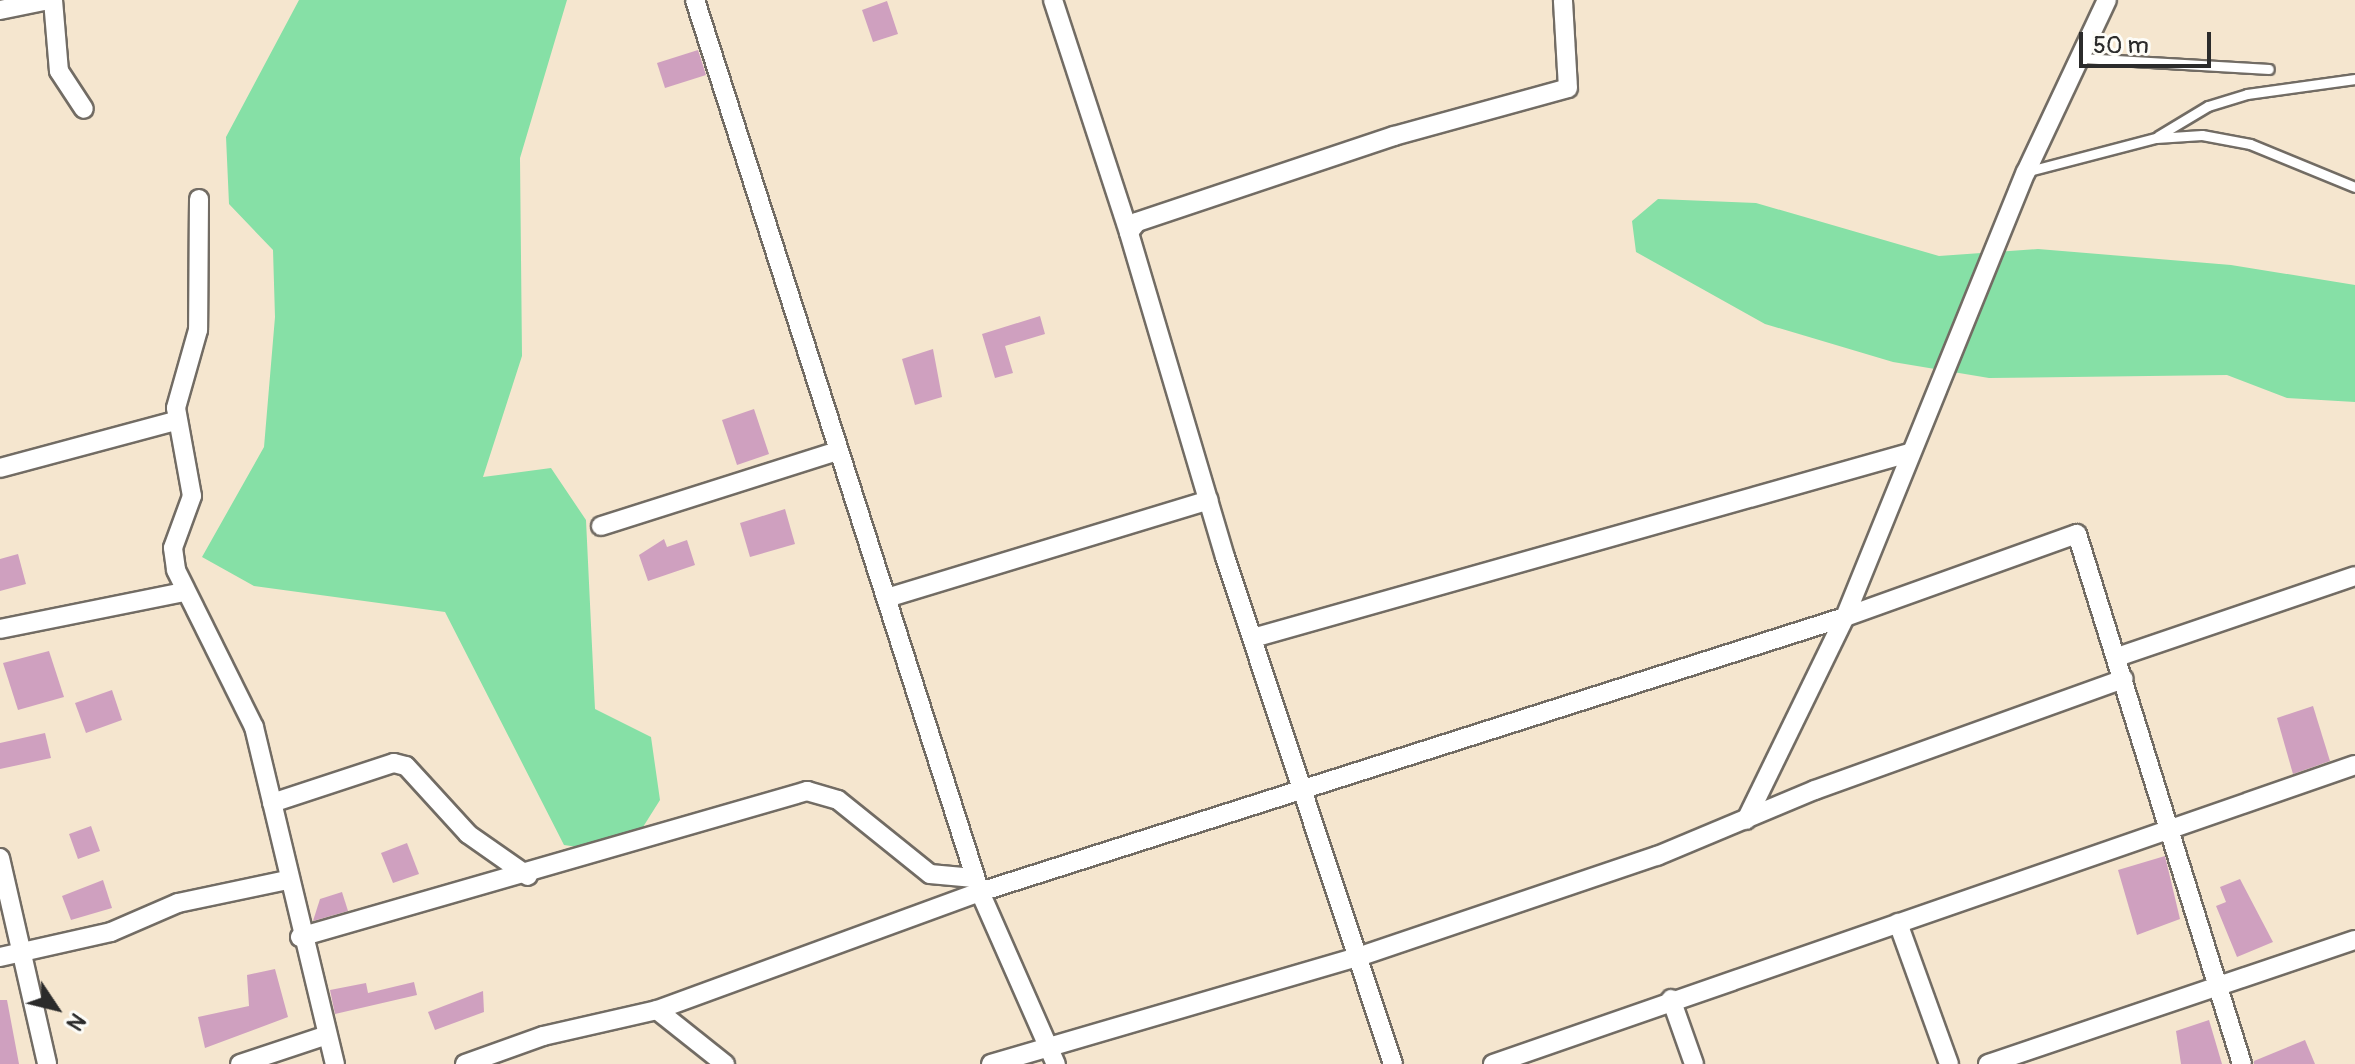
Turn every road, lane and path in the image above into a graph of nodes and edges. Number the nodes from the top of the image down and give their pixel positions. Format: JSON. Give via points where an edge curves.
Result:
{"nodes":[{"id":1,"x":51,"y":0,"type":"edge"},
{"id":2,"x":695,"y":0,"type":"edge"},
{"id":3,"x":1053,"y":0,"type":"edge"},
{"id":4,"x":1563,"y":0,"type":"edge"},
{"id":5,"x":2107,"y":0,"type":"edge"},
{"id":6,"x":0,"y":10,"type":"edge"},
{"id":7,"x":2082,"y":58,"type":"junction"},
{"id":8,"x":2269,"y":69,"type":"dead end"},
{"id":9,"x":2355,"y":79,"type":"edge"},
{"id":10,"x":84,"y":109,"type":"dead end"},
{"id":11,"x":2156,"y":138,"type":"junction"},
{"id":12,"x":2026,"y":172,"type":"junction"},
{"id":13,"x":2355,"y":187,"type":"edge"},
{"id":14,"x":199,"y":199,"type":"dead end"},
{"id":15,"x":1129,"y":232,"type":"junction"},
{"id":16,"x":176,"y":421,"type":"junction"},
{"id":17,"x":838,"y":451,"type":"junction"},
{"id":18,"x":1909,"y":453,"type":"junction"},
{"id":19,"x":0,"y":468,"type":"edge"},
{"id":20,"x":1209,"y":500,"type":"junction"},
{"id":21,"x":601,"y":526,"type":"dead end"},
{"id":22,"x":2355,"y":576,"type":"edge"},
{"id":23,"x":184,"y":592,"type":"junction"},
{"id":24,"x":890,"y":597,"type":"junction"},
{"id":25,"x":1845,"y":617,"type":"junction"},
{"id":26,"x":0,"y":629,"type":"edge"},
{"id":27,"x":1253,"y":638,"type":"junction"},
{"id":28,"x":2117,"y":657,"type":"junction"},
{"id":29,"x":2124,"y":679,"type":"junction"},
{"id":30,"x":2355,"y":765,"type":"edge"},
{"id":31,"x":1304,"y":789,"type":"junction"},
{"id":32,"x":272,"y":803,"type":"junction"},
{"id":33,"x":1746,"y":820,"type":"junction"},
{"id":34,"x":2171,"y":829,"type":"junction"},
{"id":35,"x":0,"y":858,"type":"edge"},
{"id":36,"x":528,"y":876,"type":"junction"},
{"id":37,"x":287,"y":880,"type":"junction"},
{"id":38,"x":977,"y":885,"type":"junction"},
{"id":39,"x":1898,"y":923,"type":"junction"},
{"id":40,"x":300,"y":937,"type":"junction"},
{"id":41,"x":2355,"y":940,"type":"edge"},
{"id":42,"x":9,"y":954,"type":"edge"},
{"id":43,"x":1358,"y":957,"type":"junction"},
{"id":44,"x":2220,"y":985,"type":"junction"},
{"id":45,"x":1671,"y":999,"type":"junction"},
{"id":46,"x":657,"y":1010,"type":"junction"},
{"id":47,"x":327,"y":1035,"type":"junction"},
{"id":48,"x":1048,"y":1042,"type":"junction"},
{"id":49,"x":47,"y":1064,"type":"edge"},
{"id":50,"x":240,"y":1064,"type":"edge"},
{"id":51,"x":335,"y":1064,"type":"edge"},
{"id":52,"x":465,"y":1064,"type":"edge"},
{"id":53,"x":725,"y":1064,"type":"edge"},
{"id":54,"x":991,"y":1064,"type":"edge"},
{"id":55,"x":1056,"y":1064,"type":"edge"},
{"id":56,"x":1393,"y":1064,"type":"edge"},
{"id":57,"x":1493,"y":1064,"type":"edge"},
{"id":58,"x":1694,"y":1064,"type":"edge"},
{"id":59,"x":1949,"y":1064,"type":"edge"},
{"id":60,"x":1988,"y":1064,"type":"edge"},
{"id":61,"x":2242,"y":1064,"type":"edge"}],
"edges":[{"from":1,"to":6,"type":"street"},
{"from":1,"to":10,"type":"street","via":[[59,71]]},
{"from":2,"to":17,"type":"street"},
{"from":3,"to":15,"type":"street"},
{"from":4,"to":15,"type":"street","via":[[1568,88],[1394,136],[1137,222]]},
{"from":5,"to":7,"type":"street"},
{"from":7,"to":8,"type":"lane"},
{"from":7,"to":12,"type":"street"},
{"from":9,"to":11,"type":"lane","via":[[2247,94],[2208,106]]},
{"from":11,"to":12,"type":"lane"},
{"from":11,"to":13,"type":"lane","via":[[2250,144]]},
{"from":12,"to":18,"type":"street"},
{"from":14,"to":16,"type":"street","via":[[198,330]]},
{"from":15,"to":20,"type":"street"},
{"from":16,"to":19,"type":"street"},
{"from":16,"to":23,"type":"street","via":[[192,496],[173,548]]},
{"from":17,"to":21,"type":"street"},
{"from":17,"to":24,"type":"street"},
{"from":18,"to":25,"type":"street"},
{"from":18,"to":27,"type":"street"},
{"from":20,"to":24,"type":"street"},
{"from":20,"to":27,"type":"street"},
{"from":22,"to":28,"type":"street"},
{"from":23,"to":26,"type":"street"},
{"from":23,"to":32,"type":"street","via":[[246,706]]},
{"from":24,"to":38,"type":"street"},
{"from":25,"to":28,"type":"street","via":[[2077,534]]},
{"from":25,"to":31,"type":"street"},
{"from":25,"to":33,"type":"street"},
{"from":27,"to":31,"type":"street"},
{"from":28,"to":29,"type":"street"},
{"from":29,"to":33,"type":"street"},
{"from":29,"to":34,"type":"street"},
{"from":30,"to":34,"type":"street"},
{"from":31,"to":38,"type":"street"},
{"from":31,"to":43,"type":"street"},
{"from":32,"to":36,"type":"street","via":[[394,763],[406,766],[468,834]]},
{"from":32,"to":37,"type":"street"},
{"from":33,"to":43,"type":"street"},
{"from":34,"to":39,"type":"street"},
{"from":34,"to":44,"type":"street"},
{"from":35,"to":42,"type":"street"},
{"from":36,"to":38,"type":"street","via":[[807,791],[838,800],[930,874]]},
{"from":36,"to":40,"type":"street"},
{"from":37,"to":40,"type":"street"},
{"from":37,"to":42,"type":"street"},
{"from":38,"to":46,"type":"street"},
{"from":38,"to":48,"type":"street"},
{"from":39,"to":45,"type":"street"},
{"from":39,"to":59,"type":"street"},
{"from":40,"to":47,"type":"street"},
{"from":41,"to":44,"type":"street"},
{"from":42,"to":49,"type":"street"},
{"from":43,"to":48,"type":"street"},
{"from":43,"to":56,"type":"street"},
{"from":44,"to":60,"type":"street"},
{"from":44,"to":61,"type":"street"},
{"from":45,"to":57,"type":"street"},
{"from":45,"to":58,"type":"street"},
{"from":46,"to":52,"type":"street","via":[[543,1036]]},
{"from":46,"to":53,"type":"street"},
{"from":47,"to":50,"type":"street"},
{"from":47,"to":51,"type":"street"},
{"from":48,"to":54,"type":"street"},
{"from":48,"to":55,"type":"street"}]}
